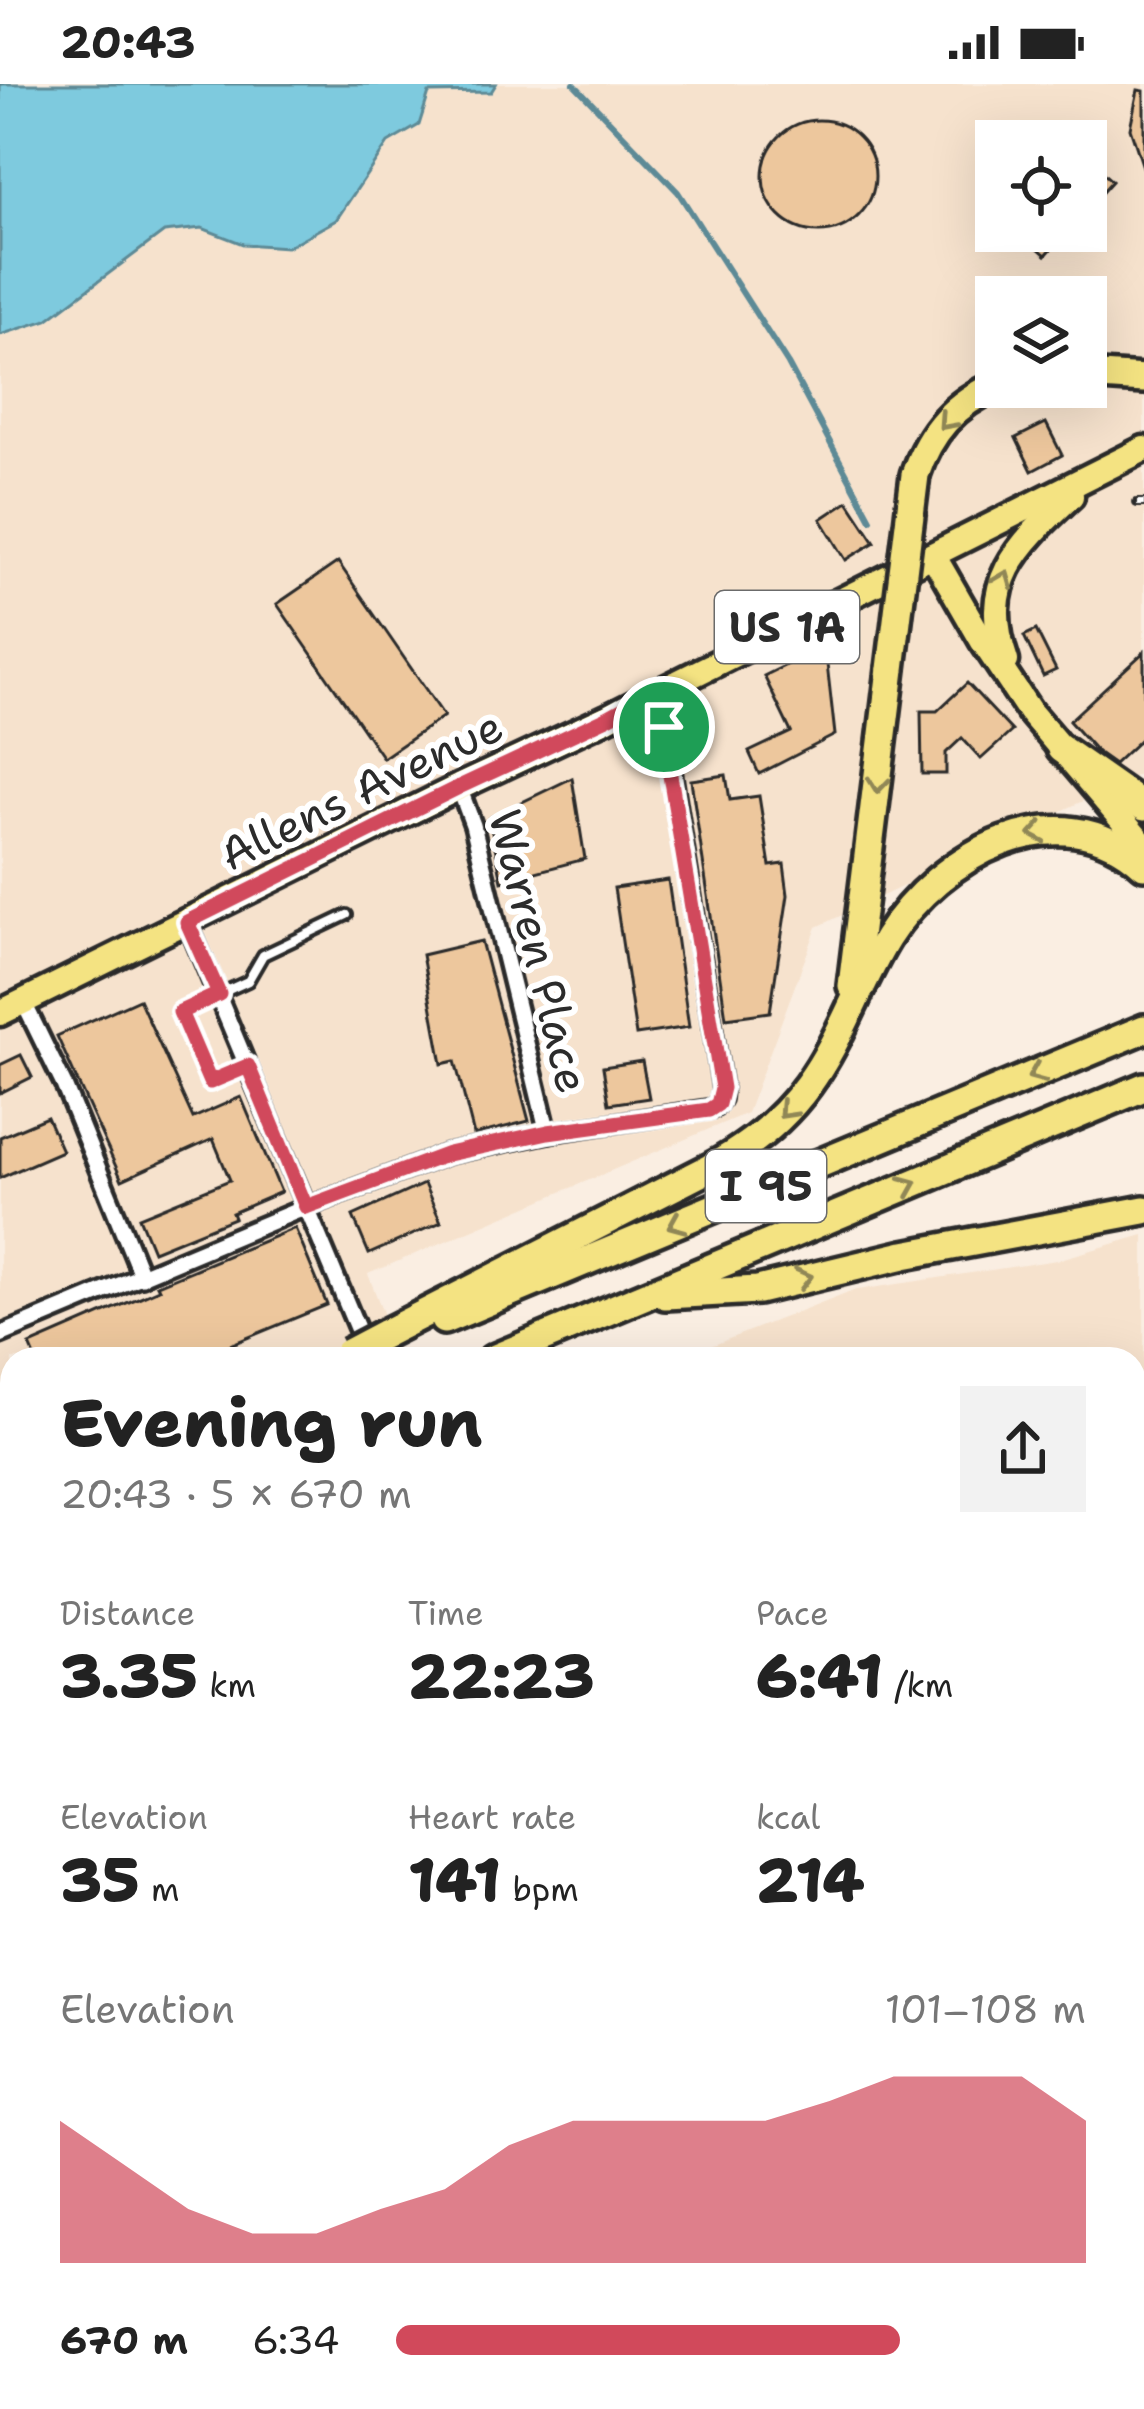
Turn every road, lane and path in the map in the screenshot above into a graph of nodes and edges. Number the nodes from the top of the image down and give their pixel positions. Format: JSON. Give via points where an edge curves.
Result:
{"nodes":[{"id":1,"x":1107,"y":376,"type":"edge"},
{"id":2,"x":1144,"y":379,"type":"edge"},
{"id":3,"x":975,"y":396,"type":"edge"},
{"id":4,"x":1144,"y":449,"type":"edge"},
{"id":5,"x":1095,"y":473,"type":"junction"},
{"id":6,"x":934,"y":555,"type":"junction"},
{"id":7,"x":656,"y":691,"type":"junction"},
{"id":8,"x":1016,"y":692,"type":"junction"},
{"id":9,"x":1061,"y":749,"type":"junction"},
{"id":10,"x":459,"y":787,"type":"junction"},
{"id":11,"x":1144,"y":807,"type":"edge"},
{"id":12,"x":1144,"y":846,"type":"edge"},
{"id":13,"x":1144,"y":866,"type":"edge"},
{"id":14,"x":347,"y":915,"type":"dead end"},
{"id":15,"x":187,"y":922,"type":"junction"},
{"id":16,"x":219,"y":994,"type":"junction"},
{"id":17,"x":23,"y":1001,"type":"junction"},
{"id":18,"x":0,"y":1013,"type":"edge"},
{"id":19,"x":1144,"y":1029,"type":"edge"},
{"id":20,"x":832,"y":1048,"type":"junction"},
{"id":21,"x":248,"y":1066,"type":"junction"},
{"id":22,"x":1144,"y":1087,"type":"edge"},
{"id":23,"x":548,"y":1132,"type":"junction"},
{"id":24,"x":306,"y":1207,"type":"junction"},
{"id":25,"x":1136,"y":1212,"type":"edge"},
{"id":26,"x":142,"y":1277,"type":"junction"},
{"id":27,"x":647,"y":1296,"type":"junction"},
{"id":28,"x":2,"y":1328,"type":"edge"},
{"id":29,"x":361,"y":1347,"type":"edge"},
{"id":30,"x":371,"y":1347,"type":"edge"},
{"id":31,"x":373,"y":1347,"type":"edge"},
{"id":32,"x":522,"y":1347,"type":"edge"}],
"edges":[{"from":1,"to":2,"type":"highway"},
{"from":3,"to":20,"type":"highway","one_way":true,"bridge":true,"via":[[945,419],[916,476],[858,952]]},
{"from":4,"to":5,"type":"main road","name":"Allens Avenue","number":"US 1A"},
{"from":5,"to":6,"type":"main road","name":"Allens Avenue","number":"US 1A"},
{"from":8,"to":5,"type":"main road","one_way":true,"via":[[997,632],[999,585],[1023,544]]},
{"from":6,"to":7,"type":"main road","name":"Allens Avenue","number":"US 1A"},
{"from":6,"to":8,"type":"main road"},
{"from":7,"to":10,"type":"main road","name":"Allens Avenue","number":"US 1A"},
{"from":7,"to":23,"type":"street","via":[[722,1088],[709,1110]]},
{"from":8,"to":9,"type":"main road"},
{"from":9,"to":11,"type":"highway"},
{"from":9,"to":12,"type":"main road"},
{"from":10,"to":15,"type":"main road","name":"Allens Avenue","number":"US 1A"},
{"from":10,"to":23,"type":"street","name":"Warren Place"},
{"from":13,"to":20,"type":"highway","one_way":true,"via":[[1112,842],[1066,830],[1025,834],[975,854],[897,924]]},
{"from":14,"to":16,"type":"lane","via":[[263,955],[248,981]]},
{"from":15,"to":16,"type":"street"},
{"from":15,"to":17,"type":"main road","name":"Allens Avenue","number":"US 1A"},
{"from":16,"to":21,"type":"street"},
{"from":16,"to":21,"type":"lane","via":[[180,1012],[210,1082]]},
{"from":17,"to":18,"type":"main road","name":"Allens Avenue","number":"US 1A"},
{"from":17,"to":26,"type":"street"},
{"from":19,"to":31,"type":"highway","number":"I 95","one_way":true},
{"from":20,"to":30,"type":"highway","one_way":true,"via":[[784,1115],[740,1151]]},
{"from":21,"to":24,"type":"street"},
{"from":27,"to":22,"type":"highway","number":"I 95","one_way":true},
{"from":23,"to":24,"type":"street","via":[[448,1154]]},
{"from":24,"to":26,"type":"street"},
{"from":24,"to":29,"type":"street"},
{"from":27,"to":25,"type":"highway","one_way":true,"via":[[758,1290]]},
{"from":26,"to":28,"type":"street"},
{"from":27,"to":32,"type":"highway","number":"I 95"}]}
